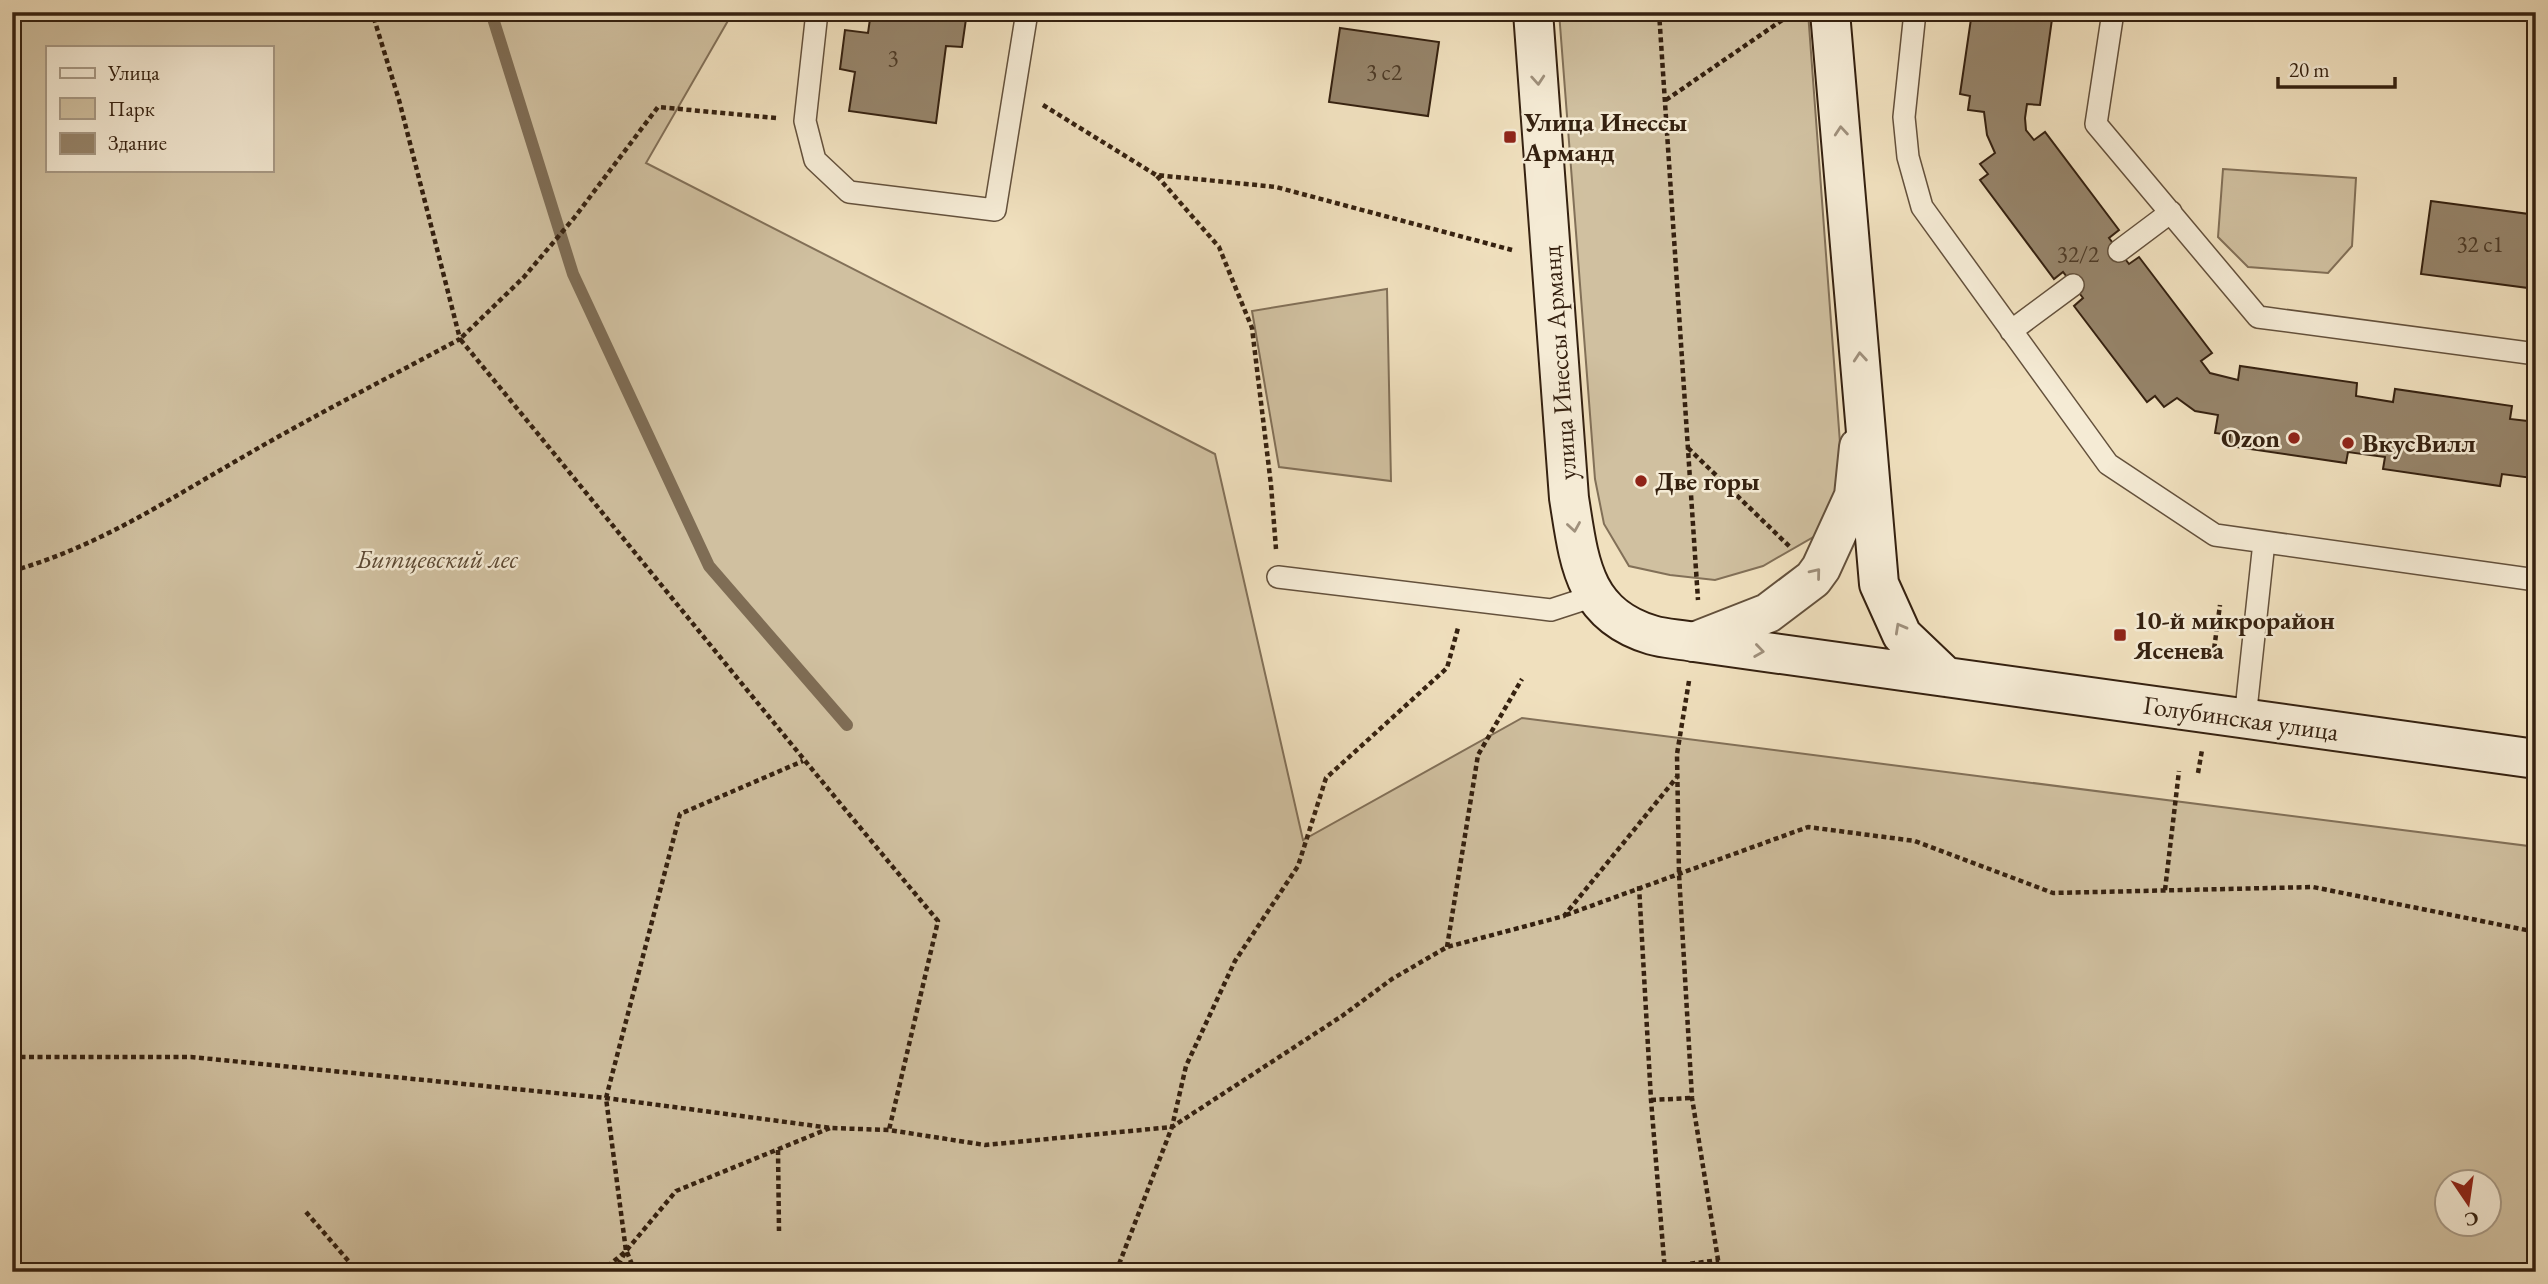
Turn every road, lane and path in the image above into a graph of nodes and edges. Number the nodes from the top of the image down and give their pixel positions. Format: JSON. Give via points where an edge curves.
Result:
{"nodes":[{"id":1,"x":372,"y":12,"type":"edge"},
{"id":2,"x":817,"y":12,"type":"edge"},
{"id":3,"x":1027,"y":12,"type":"edge"},
{"id":4,"x":1533,"y":12,"type":"edge"},
{"id":5,"x":1659,"y":12,"type":"edge"},
{"id":6,"x":1793,"y":12,"type":"edge"},
{"id":7,"x":1830,"y":12,"type":"edge"},
{"id":8,"x":1915,"y":12,"type":"edge"},
{"id":9,"x":2113,"y":12,"type":"edge"},
{"id":10,"x":1015,"y":88,"type":"junction"},
{"id":11,"x":1665,"y":101,"type":"junction"},
{"id":12,"x":805,"y":121,"type":"junction"},
{"id":13,"x":1156,"y":175,"type":"junction"},
{"id":14,"x":2171,"y":212,"type":"junction"},
{"id":15,"x":1514,"y":251,"type":"dead end"},
{"id":16,"x":2119,"y":251,"type":"dead end"},
{"id":17,"x":2073,"y":285,"type":"dead end"},
{"id":18,"x":2011,"y":331,"type":"junction"},
{"id":19,"x":460,"y":339,"type":"junction"},
{"id":20,"x":2536,"y":354,"type":"edge"},
{"id":21,"x":1864,"y":400,"type":"junction"},
{"id":22,"x":1688,"y":448,"type":"junction"},
{"id":23,"x":2264,"y":542,"type":"junction"},
{"id":24,"x":1798,"y":555,"type":"dead end"},
{"id":25,"x":12,"y":570,"type":"edge"},
{"id":26,"x":1278,"y":577,"type":"joint"},
{"id":27,"x":2536,"y":580,"type":"edge"},
{"id":28,"x":1594,"y":596,"type":"junction"},
{"id":29,"x":1465,"y":600,"type":"junction"},
{"id":30,"x":2220,"y":606,"type":"dead end"},
{"id":31,"x":1694,"y":642,"type":"junction"},
{"id":32,"x":2213,"y":657,"type":"dead end"},
{"id":33,"x":1946,"y":677,"type":"junction"},
{"id":34,"x":1522,"y":679,"type":"dead end"},
{"id":35,"x":2245,"y":719,"type":"junction"},
{"id":36,"x":2203,"y":746,"type":"dead end"},
{"id":37,"x":2536,"y":759,"type":"edge"},
{"id":38,"x":803,"y":761,"type":"junction"},
{"id":39,"x":2179,"y":771,"type":"dead end"},
{"id":40,"x":2198,"y":773,"type":"dead end"},
{"id":41,"x":1677,"y":776,"type":"junction"},
{"id":42,"x":1679,"y":874,"type":"junction"},
{"id":43,"x":1639,"y":886,"type":"junction"},
{"id":44,"x":2165,"y":890,"type":"junction"},
{"id":45,"x":1564,"y":916,"type":"junction"},
{"id":46,"x":2536,"y":932,"type":"edge"},
{"id":47,"x":1447,"y":947,"type":"junction"},
{"id":48,"x":12,"y":1057,"type":"edge"},
{"id":49,"x":607,"y":1098,"type":"junction"},
{"id":50,"x":1692,"y":1098,"type":"junction"},
{"id":51,"x":1651,"y":1100,"type":"junction"},
{"id":52,"x":1172,"y":1127,"type":"junction"},
{"id":53,"x":831,"y":1128,"type":"junction"},
{"id":54,"x":889,"y":1130,"type":"junction"},
{"id":55,"x":778,"y":1150,"type":"junction"},
{"id":56,"x":306,"y":1212,"type":"dead end"},
{"id":57,"x":779,"y":1231,"type":"dead end"},
{"id":58,"x":626,"y":1251,"type":"junction"},
{"id":59,"x":1719,"y":1260,"type":"junction"},
{"id":60,"x":1665,"y":1269,"type":"edge"},
{"id":61,"x":358,"y":1272,"type":"edge"},
{"id":62,"x":601,"y":1272,"type":"edge"},
{"id":63,"x":614,"y":1272,"type":"edge"},
{"id":64,"x":635,"y":1272,"type":"edge"},
{"id":65,"x":1116,"y":1272,"type":"edge"},
{"id":66,"x":1720,"y":1272,"type":"edge"}],
"edges":[{"from":1,"to":19,"type":"path"},
{"from":2,"to":12,"type":"lane"},
{"from":3,"to":10,"type":"lane"},
{"from":4,"to":28,"type":"street","name":"улица Инессы Арманд","one_way":true,"via":[[1569,498],[1580,565]]},
{"from":5,"to":11,"type":"path"},
{"from":6,"to":11,"type":"path"},
{"from":21,"to":7,"type":"street","one_way":true},
{"from":8,"to":18,"type":"lane","via":[[1904,117],[1908,157],[1922,207]]},
{"from":9,"to":14,"type":"lane","via":[[2096,124]]},
{"from":10,"to":12,"type":"lane","via":[[995,209],[849,192],[816,160]]},
{"from":10,"to":13,"type":"path"},
{"from":11,"to":22,"type":"path"},
{"from":12,"to":19,"type":"path","via":[[659,107],[524,277]]},
{"from":13,"to":15,"type":"path","via":[[1276,187]]},
{"from":13,"to":26,"type":"path","via":[[1219,247],[1252,328]]},
{"from":14,"to":16,"type":"lane"},
{"from":14,"to":20,"type":"lane","via":[[2258,317]]},
{"from":17,"to":18,"type":"lane"},
{"from":18,"to":23,"type":"lane","via":[[2108,464],[2215,535]]},
{"from":19,"to":25,"type":"path","via":[[152,512],[104,536]]},
{"from":19,"to":38,"type":"path"},
{"from":31,"to":21,"type":"street","one_way":true,"via":[[1768,613],[1821,568],[1854,496]]},
{"from":33,"to":21,"type":"street","one_way":true,"via":[[1902,635],[1879,584]]},
{"from":22,"to":24,"type":"path"},
{"from":22,"to":31,"type":"path","via":[[1699,591]]},
{"from":23,"to":27,"type":"lane"},
{"from":23,"to":35,"type":"lane"},
{"from":26,"to":29,"type":"lane"},
{"from":28,"to":29,"type":"lane","via":[[1551,610]]},
{"from":28,"to":31,"type":"street","name":"улица Инессы Арманд","via":[[1623,624]]},
{"from":29,"to":52,"type":"path","via":[[1447,668],[1326,778],[1298,866],[1235,961],[1186,1066]]},
{"from":30,"to":32,"type":"path"},
{"from":31,"to":33,"type":"street","name":"улица Инессы Арманд","one_way":true},
{"from":31,"to":41,"type":"path"},
{"from":33,"to":35,"type":"street","name":"Голубинская улица"},
{"from":34,"to":47,"type":"path","via":[[1478,755]]},
{"from":35,"to":37,"type":"street","name":"Голубинская улица"},
{"from":36,"to":40,"type":"path"},
{"from":38,"to":49,"type":"path","via":[[680,814]]},
{"from":38,"to":54,"type":"path","via":[[938,921]]},
{"from":39,"to":44,"type":"path"},
{"from":41,"to":42,"type":"path"},
{"from":41,"to":45,"type":"path"},
{"from":42,"to":43,"type":"path"},
{"from":42,"to":44,"type":"path","via":[[1808,827],[1915,841],[2053,893]]},
{"from":42,"to":50,"type":"path"},
{"from":43,"to":45,"type":"path"},
{"from":43,"to":51,"type":"path"},
{"from":44,"to":46,"type":"path","via":[[2313,887]]},
{"from":45,"to":47,"type":"path"},
{"from":47,"to":52,"type":"path"},
{"from":48,"to":49,"type":"path","via":[[191,1057]]},
{"from":49,"to":53,"type":"path"},
{"from":49,"to":58,"type":"path"},
{"from":50,"to":51,"type":"path"},
{"from":50,"to":59,"type":"path"},
{"from":51,"to":60,"type":"path"},
{"from":52,"to":54,"type":"path","via":[[985,1145]]},
{"from":52,"to":65,"type":"path"},
{"from":53,"to":54,"type":"path"},
{"from":53,"to":55,"type":"path"},
{"from":55,"to":57,"type":"path"},
{"from":55,"to":58,"type":"path","via":[[676,1191]]},
{"from":56,"to":61,"type":"path"},
{"from":58,"to":62,"type":"path"},
{"from":58,"to":63,"type":"path"},
{"from":58,"to":64,"type":"path"},
{"from":59,"to":60,"type":"path"},
{"from":59,"to":66,"type":"path"}]}
